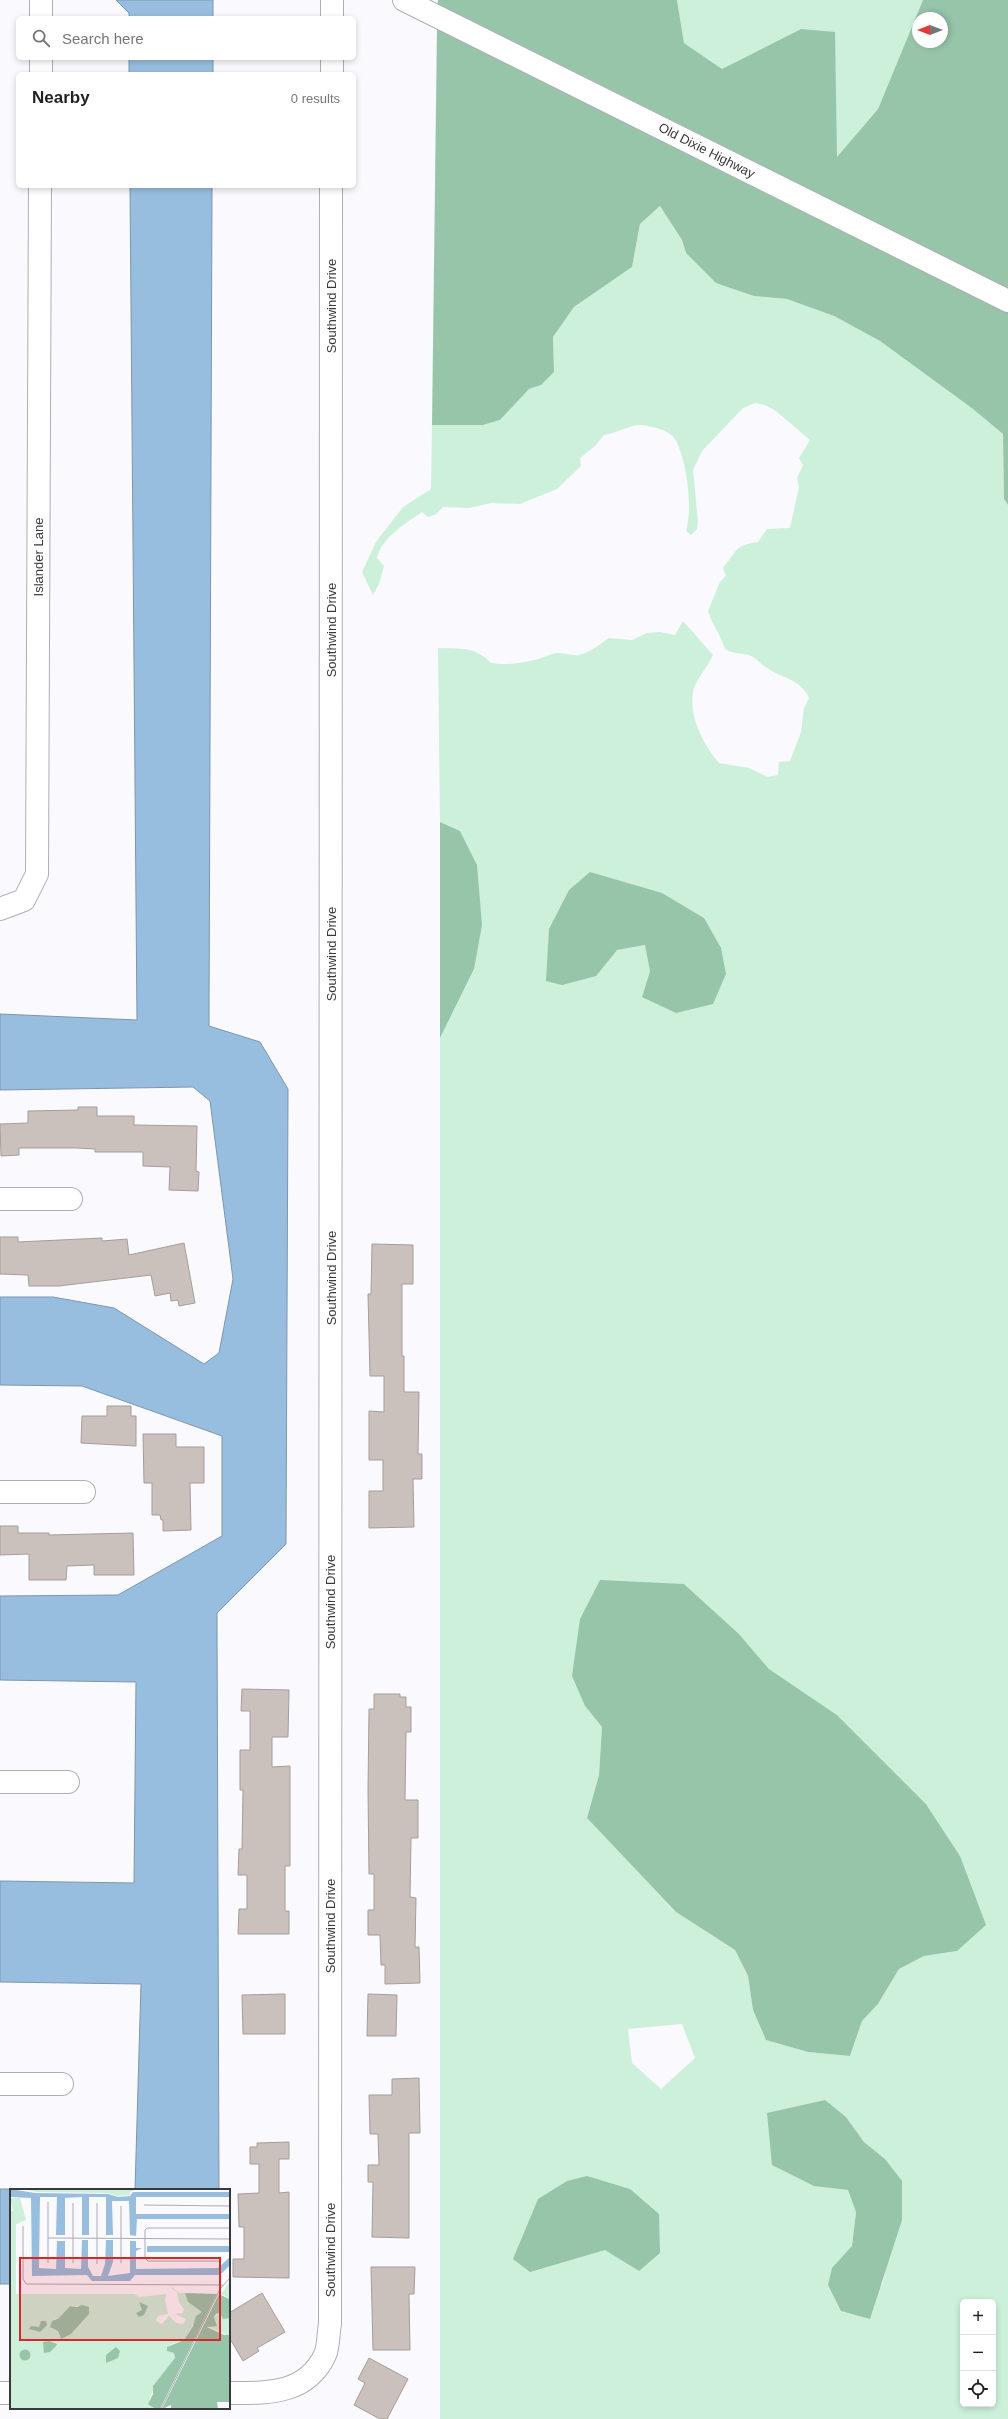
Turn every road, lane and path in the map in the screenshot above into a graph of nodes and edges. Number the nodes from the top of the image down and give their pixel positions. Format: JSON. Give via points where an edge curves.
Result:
{"nodes":[{"id":1,"x":41,"y":0,"type":"edge"},
{"id":2,"x":332,"y":0,"type":"edge"},
{"id":3,"x":404,"y":0,"type":"edge"},
{"id":4,"x":41,"y":16,"type":"edge"},
{"id":5,"x":332,"y":16,"type":"edge"},
{"id":6,"x":41,"y":60,"type":"edge"},
{"id":7,"x":332,"y":60,"type":"edge"},
{"id":8,"x":41,"y":72,"type":"edge"},
{"id":9,"x":332,"y":72,"type":"edge"},
{"id":10,"x":40,"y":188,"type":"edge"},
{"id":11,"x":332,"y":188,"type":"edge"},
{"id":12,"x":1008,"y":301,"type":"edge"},
{"id":13,"x":0,"y":908,"type":"edge"},
{"id":14,"x":0,"y":1198,"type":"edge"},
{"id":15,"x":71,"y":1199,"type":"dead end"},
{"id":16,"x":0,"y":1492,"type":"edge"},
{"id":17,"x":84,"y":1492,"type":"dead end"},
{"id":18,"x":0,"y":1782,"type":"edge"},
{"id":19,"x":68,"y":1782,"type":"dead end"},
{"id":20,"x":0,"y":2084,"type":"edge"},
{"id":21,"x":62,"y":2084,"type":"dead end"},
{"id":22,"x":230,"y":2393,"type":"edge"}],
"edges":[{"from":1,"to":4,"type":"street"},
{"from":2,"to":5,"type":"street"},
{"from":3,"to":12,"type":"street","name":"Old Dixie Highway"},
{"from":6,"to":8,"type":"street"},
{"from":7,"to":9,"type":"street"},
{"from":10,"to":13,"type":"street","name":"Islander Lane","via":[[37,874],[24,900]]},
{"from":11,"to":22,"type":"street","name":"Southwind Drive","via":[[330,2324],[326,2353],[303,2381],[290,2389]]},
{"from":14,"to":15,"type":"street"},
{"from":16,"to":17,"type":"street"},
{"from":18,"to":19,"type":"street"},
{"from":20,"to":21,"type":"street"}]}
